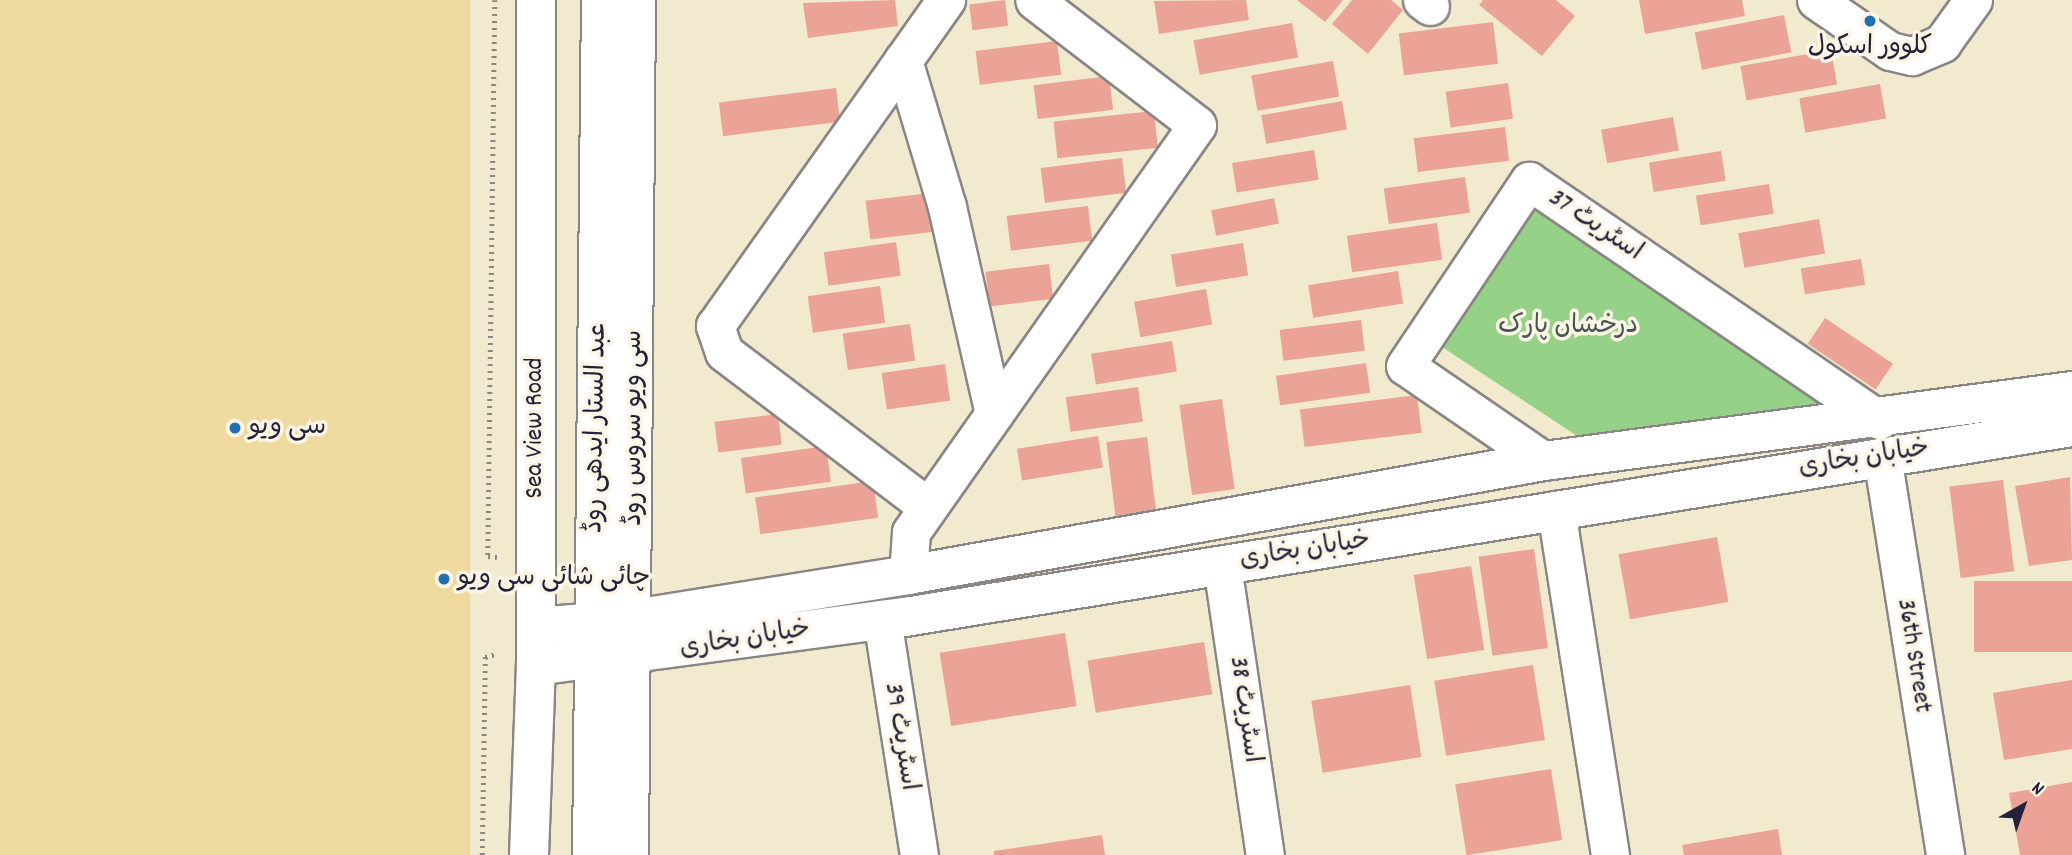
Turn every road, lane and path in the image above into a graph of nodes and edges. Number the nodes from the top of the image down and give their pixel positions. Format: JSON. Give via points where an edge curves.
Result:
{"nodes":[{"id":1,"x":495,"y":0,"type":"edge"},
{"id":2,"x":536,"y":0,"type":"edge"},
{"id":3,"x":601,"y":0,"type":"edge"},
{"id":4,"x":636,"y":0,"type":"edge"},
{"id":5,"x":946,"y":0,"type":"edge"},
{"id":6,"x":1034,"y":0,"type":"edge"},
{"id":7,"x":1816,"y":0,"type":"edge"},
{"id":8,"x":1973,"y":0,"type":"edge"},
{"id":9,"x":903,"y":60,"type":"junction"},
{"id":10,"x":2072,"y":391,"type":"edge"},
{"id":11,"x":994,"y":414,"type":"junction"},
{"id":12,"x":2072,"y":427,"type":"edge"},
{"id":13,"x":1880,"y":438,"type":"junction"},
{"id":14,"x":1700,"y":442,"type":"junction"},
{"id":15,"x":1544,"y":461,"type":"junction"},
{"id":16,"x":1711,"y":484,"type":"junction"},
{"id":17,"x":928,"y":507,"type":"junction"},
{"id":18,"x":1556,"y":510,"type":"junction"},
{"id":19,"x":497,"y":557,"type":"dead end"},
{"id":20,"x":1222,"y":565,"type":"junction"},
{"id":21,"x":908,"y":575,"type":"junction"},
{"id":22,"x":634,"y":619,"type":"junction"},
{"id":23,"x":882,"y":619,"type":"junction"},
{"id":24,"x":595,"y":621,"type":"junction"},
{"id":25,"x":536,"y":627,"type":"junction"},
{"id":26,"x":496,"y":654,"type":"dead end"},
{"id":27,"x":614,"y":660,"type":"junction"},
{"id":28,"x":536,"y":666,"type":"junction"},
{"id":29,"x":482,"y":855,"type":"edge"},
{"id":30,"x":528,"y":855,"type":"edge"},
{"id":31,"x":592,"y":855,"type":"edge"},
{"id":32,"x":629,"y":855,"type":"edge"},
{"id":33,"x":919,"y":855,"type":"edge"},
{"id":34,"x":1265,"y":855,"type":"edge"},
{"id":35,"x":1609,"y":855,"type":"edge"},
{"id":36,"x":1945,"y":855,"type":"edge"}],
"edges":[{"from":1,"to":19,"type":"path","via":[[488,556]]},
{"from":2,"to":25,"type":"street","name":"Sea View Road"},
{"from":3,"to":24,"type":"street","name":"عبد الستار ایدھی روڈ"},
{"from":4,"to":22,"type":"street","name":"سی ویو سروس روڈ"},
{"from":5,"to":9,"type":"street"},
{"from":6,"to":11,"type":"street","via":[[1197,125]]},
{"from":7,"to":8,"type":"street","via":[[1890,51],[1912,56],[1942,43]]},
{"from":9,"to":11,"type":"street","via":[[947,206]]},
{"from":9,"to":17,"type":"street","via":[[723,309],[715,335],[724,352]]},
{"from":10,"to":13,"type":"street","name":"خیابان بخاری"},
{"from":11,"to":17,"type":"street"},
{"from":12,"to":13,"type":"street","name":"خیابان بخاری"},
{"from":13,"to":14,"type":"street","name":"خیابان بخاری"},
{"from":13,"to":15,"type":"street","name":"اسٹریٹ 37","via":[[1529,181],[1405,366]]},
{"from":13,"to":16,"type":"street","name":"خیابان بخاری"},
{"from":13,"to":36,"type":"street","name":"36th Street"},
{"from":14,"to":15,"type":"street","name":"خیابان بخاری"},
{"from":14,"to":16,"type":"street"},
{"from":15,"to":21,"type":"street","name":"خیابان بخاری"},
{"from":16,"to":18,"type":"street","name":"خیابان بخاری"},
{"from":17,"to":21,"type":"street","via":[[911,532]]},
{"from":18,"to":20,"type":"street","name":"خیابان بخاری"},
{"from":18,"to":35,"type":"street"},
{"from":20,"to":23,"type":"street","name":"خیابان بخاری"},
{"from":20,"to":34,"type":"street","name":"اسٹریٹ 38"},
{"from":21,"to":22,"type":"street","name":"خیابان بخاری"},
{"from":22,"to":24,"type":"street","name":"خیابان بخاری"},
{"from":22,"to":27,"type":"street","name":"سی ویو سروس روڈ"},
{"from":23,"to":27,"type":"street","name":"خیابان بخاری"},
{"from":23,"to":33,"type":"street","name":"اسٹریٹ 39"},
{"from":24,"to":25,"type":"street","name":"خیابان بخاری"},
{"from":24,"to":27,"type":"street","name":"عبد الستار ایدھی روڈ"},
{"from":25,"to":28,"type":"street","name":"Sea View Road"},
{"from":26,"to":29,"type":"path","via":[[485,657]]},
{"from":27,"to":28,"type":"street","name":"خیابان بخاری"},
{"from":27,"to":31,"type":"street","name":"عبد الستار ایدھی روڈ"},
{"from":27,"to":32,"type":"street","name":"سی ویو سروس روڈ"},
{"from":28,"to":30,"type":"street","name":"Sea View Road"}]}
